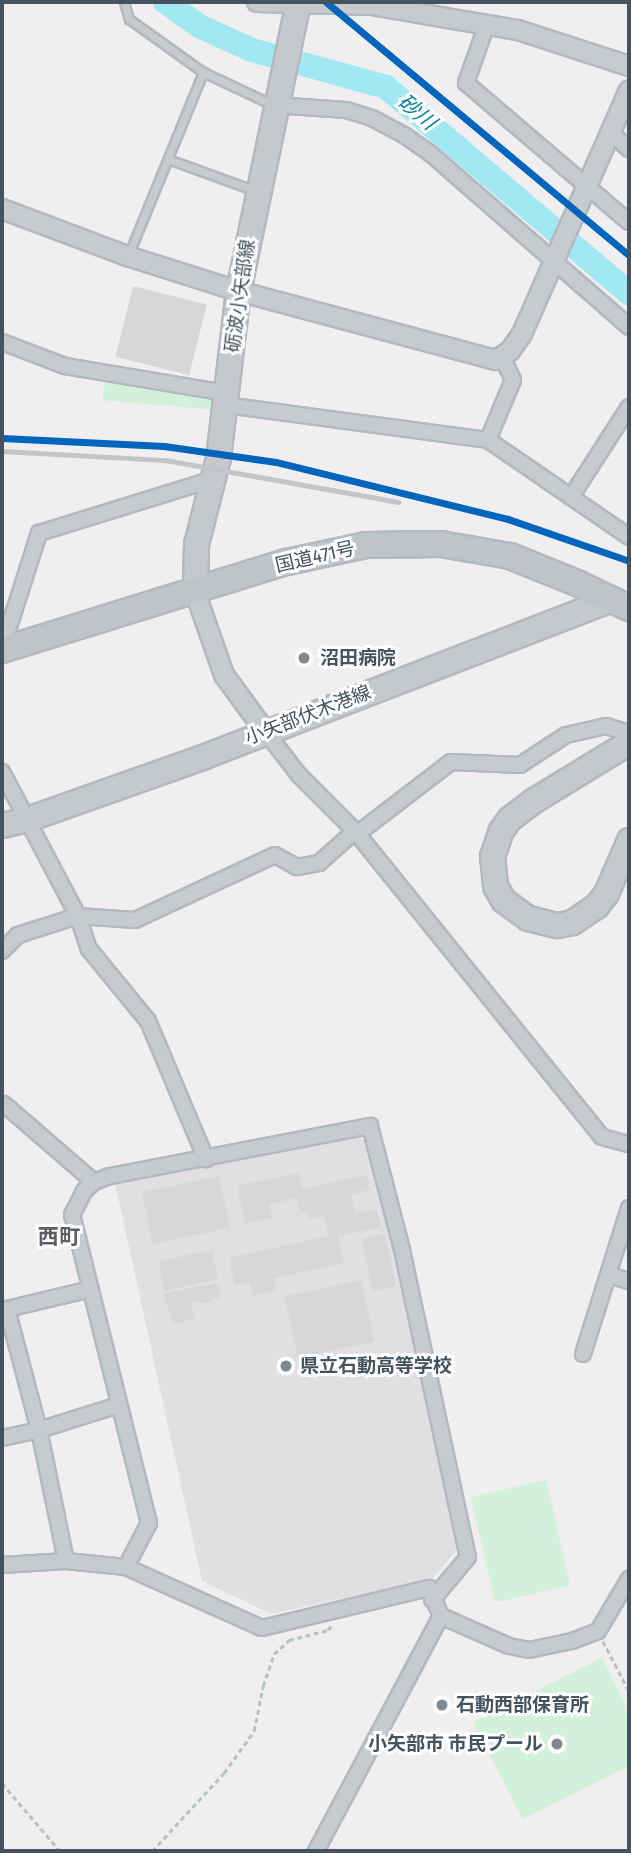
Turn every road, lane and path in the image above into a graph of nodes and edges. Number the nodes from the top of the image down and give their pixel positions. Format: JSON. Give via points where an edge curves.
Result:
{"nodes":[{"id":1,"x":124,"y":2,"type":"edge"},
{"id":2,"x":257,"y":2,"type":"edge"},
{"id":3,"x":297,"y":2,"type":"edge"},
{"id":4,"x":488,"y":24,"type":"junction"},
{"id":5,"x":629,"y":66,"type":"edge"},
{"id":6,"x":204,"y":72,"type":"junction"},
{"id":7,"x":629,"y":90,"type":"edge"},
{"id":8,"x":274,"y":105,"type":"junction"},
{"id":9,"x":611,"y":133,"type":"junction"},
{"id":10,"x":629,"y":149,"type":"edge"},
{"id":11,"x":168,"y":159,"type":"junction"},
{"id":12,"x":588,"y":186,"type":"junction"},
{"id":13,"x":257,"y":192,"type":"junction"},
{"id":14,"x":2,"y":209,"type":"edge"},
{"id":15,"x":629,"y":222,"type":"edge"},
{"id":16,"x":127,"y":256,"type":"junction"},
{"id":17,"x":555,"y":261,"type":"junction"},
{"id":18,"x":238,"y":291,"type":"junction"},
{"id":19,"x":629,"y":327,"type":"edge"},
{"id":20,"x":2,"y":342,"type":"edge"},
{"id":21,"x":502,"y":356,"type":"junction"},
{"id":22,"x":226,"y":399,"type":"junction"},
{"id":23,"x":629,"y":407,"type":"edge"},
{"id":24,"x":488,"y":440,"type":"junction"},
{"id":25,"x":213,"y":479,"type":"junction"},
{"id":26,"x":571,"y":497,"type":"junction"},
{"id":27,"x":629,"y":537,"type":"edge"},
{"id":28,"x":195,"y":592,"type":"junction"},
{"id":29,"x":621,"y":604,"type":"edge"},
{"id":30,"x":2,"y":649,"type":"edge"},
{"id":31,"x":265,"y":731,"type":"junction"},
{"id":32,"x":629,"y":733,"type":"edge"},
{"id":33,"x":629,"y":742,"type":"edge"},
{"id":34,"x":2,"y":772,"type":"edge"},
{"id":35,"x":27,"y":819,"type":"junction"},
{"id":36,"x":2,"y":825,"type":"edge"},
{"id":37,"x":356,"y":833,"type":"junction"},
{"id":38,"x":629,"y":840,"type":"edge"},
{"id":39,"x":78,"y":916,"type":"junction"},
{"id":40,"x":2,"y":951,"type":"edge"},
{"id":41,"x":4,"y":1104,"type":"dead end"},
{"id":42,"x":629,"y":1144,"type":"edge"},
{"id":43,"x":206,"y":1159,"type":"junction"},
{"id":44,"x":94,"y":1182,"type":"junction"},
{"id":45,"x":629,"y":1208,"type":"edge"},
{"id":46,"x":609,"y":1275,"type":"junction"},
{"id":47,"x":629,"y":1281,"type":"edge"},
{"id":48,"x":91,"y":1289,"type":"junction"},
{"id":49,"x":583,"y":1354,"type":"dead end"},
{"id":50,"x":119,"y":1405,"type":"junction"},
{"id":51,"x":39,"y":1430,"type":"junction"},
{"id":52,"x":2,"y":1438,"type":"edge"},
{"id":53,"x":66,"y":1561,"type":"junction"},
{"id":54,"x":2,"y":1565,"type":"edge"},
{"id":55,"x":126,"y":1567,"type":"junction"},
{"id":56,"x":629,"y":1579,"type":"edge"},
{"id":57,"x":432,"y":1600,"type":"junction"},
{"id":58,"x":342,"y":1609,"type":"junction"},
{"id":59,"x":441,"y":1616,"type":"junction"},
{"id":60,"x":598,"y":1631,"type":"junction"},
{"id":61,"x":629,"y":1691,"type":"edge"},
{"id":62,"x":2,"y":1783,"type":"edge"},
{"id":63,"x":60,"y":1851,"type":"edge"},
{"id":64,"x":152,"y":1851,"type":"edge"},
{"id":65,"x":316,"y":1851,"type":"edge"}],
"edges":[{"from":1,"to":6,"type":"lane","via":[[129,19]]},
{"from":2,"to":3,"type":"street"},
{"from":3,"to":4,"type":"street","via":[[371,5]]},
{"from":3,"to":8,"type":"main road","name":"砺波小矢部線"},
{"from":4,"to":5,"type":"street"},
{"from":4,"to":12,"type":"street","via":[[466,83]]},
{"from":6,"to":8,"type":"lane"},
{"from":6,"to":11,"type":"lane"},
{"from":7,"to":9,"type":"street"},
{"from":8,"to":13,"type":"main road","name":"砺波小矢部線"},
{"from":8,"to":17,"type":"street","via":[[346,110],[404,135]]},
{"from":9,"to":10,"type":"street"},
{"from":9,"to":12,"type":"street"},
{"from":11,"to":13,"type":"lane"},
{"from":11,"to":16,"type":"lane"},
{"from":12,"to":15,"type":"street"},
{"from":12,"to":17,"type":"street"},
{"from":13,"to":18,"type":"main road","name":"砺波小矢部線"},
{"from":14,"to":16,"type":"street"},
{"from":16,"to":18,"type":"street"},
{"from":17,"to":19,"type":"street"},
{"from":17,"to":21,"type":"street","via":[[522,334]]},
{"from":18,"to":21,"type":"street","via":[[496,360]]},
{"from":18,"to":22,"type":"main road","name":"砺波小矢部線"},
{"from":20,"to":22,"type":"street","via":[[65,366]]},
{"from":21,"to":24,"type":"street","via":[[513,380]]},
{"from":22,"to":24,"type":"street"},
{"from":22,"to":25,"type":"main road","name":"砺波小矢部線"},
{"from":23,"to":26,"type":"street"},
{"from":24,"to":26,"type":"street"},
{"from":25,"to":28,"type":"main road","name":"砺波小矢部線","via":[[196,544]]},
{"from":25,"to":30,"type":"street","via":[[39,533]]},
{"from":26,"to":27,"type":"street"},
{"from":28,"to":29,"type":"highway","name":"国道471号","via":[[329,551],[404,543],[510,556]]},
{"from":28,"to":30,"type":"highway","name":"国道471号"},
{"from":28,"to":31,"type":"street","via":[[224,675]]},
{"from":29,"to":31,"type":"main road","name":"小矢部伏木港線"},
{"from":31,"to":35,"type":"main road","name":"小矢部伏木港線"},
{"from":31,"to":37,"type":"street","via":[[299,775]]},
{"from":32,"to":37,"type":"street","via":[[606,726],[566,735],[520,765],[451,762]]},
{"from":33,"to":38,"type":"main road","via":[[509,819],[492,856],[495,886],[503,900],[528,918],[557,925],[572,922],[606,893]]},
{"from":34,"to":35,"type":"street"},
{"from":35,"to":36,"type":"main road","name":"小矢部伏木港線"},
{"from":35,"to":39,"type":"street"},
{"from":37,"to":39,"type":"street","via":[[319,863],[297,867],[275,855],[135,920]]},
{"from":37,"to":42,"type":"street","via":[[602,1137]]},
{"from":39,"to":40,"type":"street","via":[[18,935]]},
{"from":39,"to":43,"type":"street","via":[[89,949],[148,1021]]},
{"from":41,"to":44,"type":"street"},
{"from":43,"to":44,"type":"street"},
{"from":43,"to":57,"type":"street","via":[[370,1126],[402,1250],[468,1557]]},
{"from":44,"to":48,"type":"street","via":[[72,1215]]},
{"from":45,"to":46,"type":"street"},
{"from":46,"to":47,"type":"street"},
{"from":46,"to":49,"type":"street"},
{"from":48,"to":50,"type":"street"},
{"from":48,"to":51,"type":"street","via":[[6,1309]]},
{"from":50,"to":51,"type":"street"},
{"from":50,"to":55,"type":"street","via":[[149,1523]]},
{"from":51,"to":52,"type":"street"},
{"from":51,"to":53,"type":"street"},
{"from":53,"to":54,"type":"street"},
{"from":53,"to":55,"type":"street"},
{"from":55,"to":58,"type":"street","via":[[262,1628]]},
{"from":56,"to":60,"type":"street"},
{"from":57,"to":58,"type":"street","via":[[429,1588]]},
{"from":57,"to":59,"type":"street"},
{"from":58,"to":64,"type":"path","via":[[328,1630],[289,1640],[274,1654],[254,1731],[224,1773]]},
{"from":59,"to":60,"type":"street","via":[[529,1650]]},
{"from":59,"to":65,"type":"street"},
{"from":60,"to":61,"type":"path"},
{"from":62,"to":63,"type":"path"}]}
